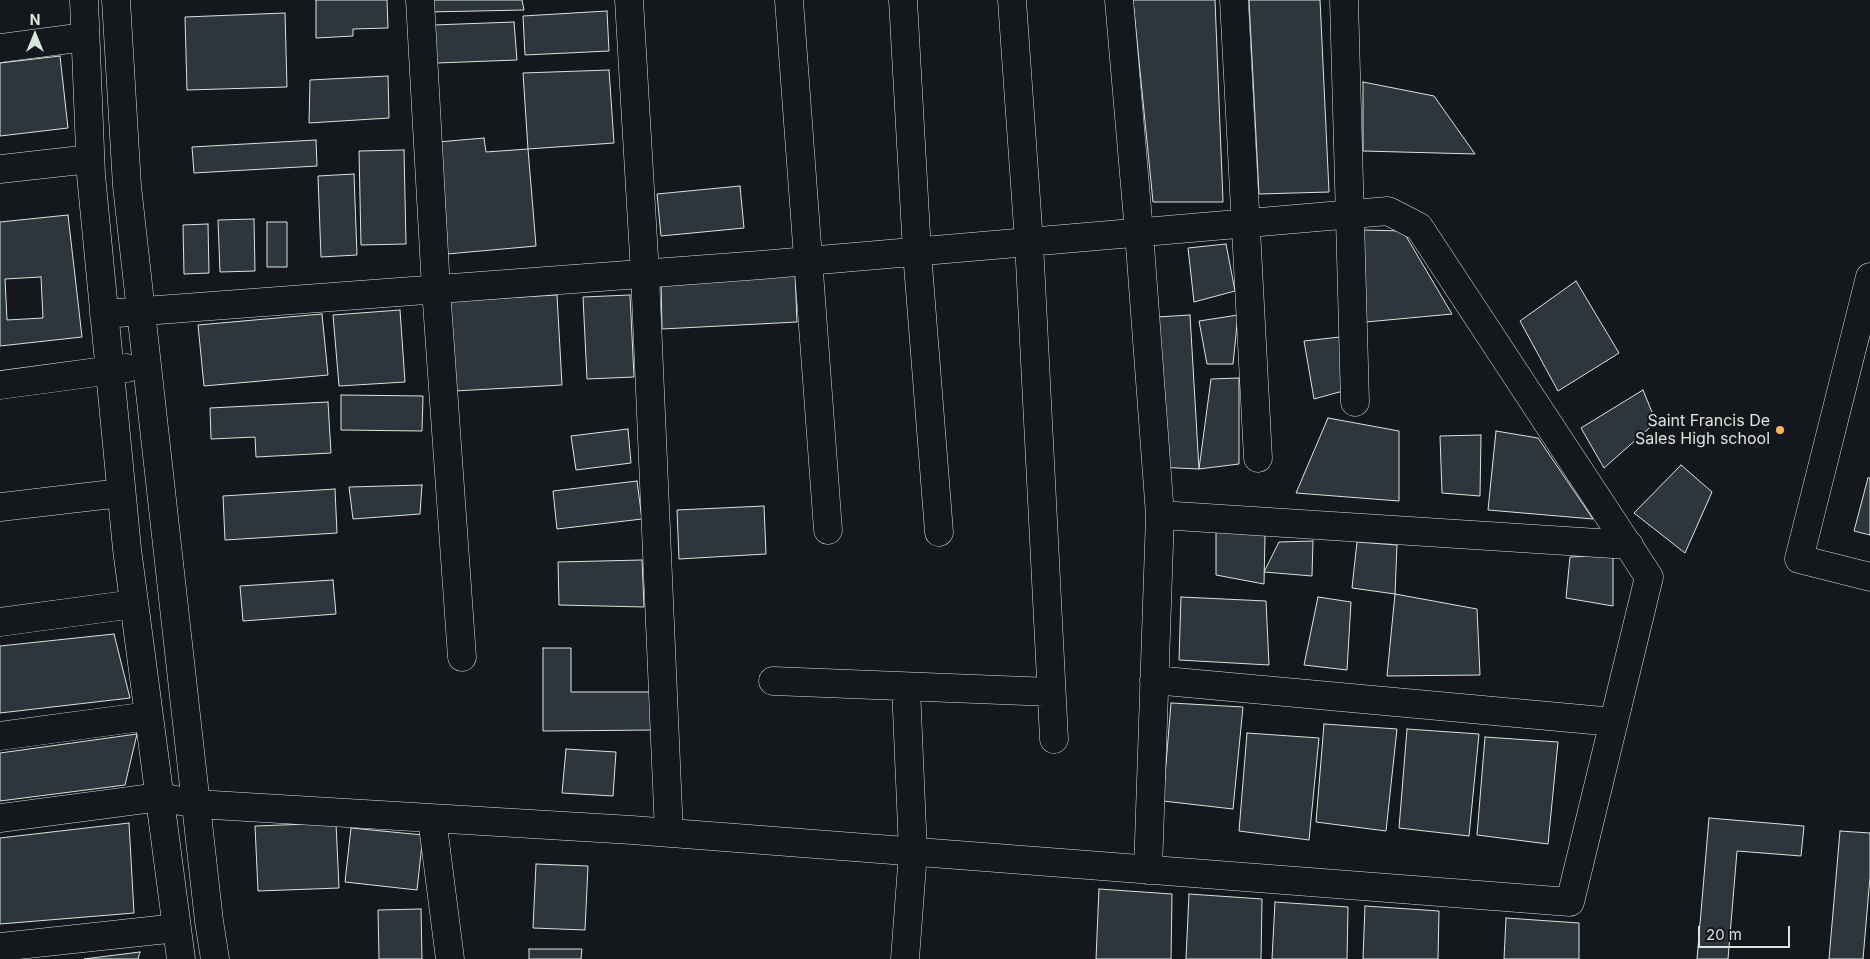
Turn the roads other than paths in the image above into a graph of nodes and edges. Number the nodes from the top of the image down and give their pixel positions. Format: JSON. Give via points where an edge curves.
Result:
{"nodes":[{"id":1,"x":84,"y":0,"type":"edge"},
{"id":2,"x":116,"y":0,"type":"edge"},
{"id":3,"x":420,"y":0,"type":"edge"},
{"id":4,"x":629,"y":0,"type":"edge"},
{"id":5,"x":789,"y":0,"type":"edge"},
{"id":6,"x":903,"y":0,"type":"edge"},
{"id":7,"x":1012,"y":0,"type":"edge"},
{"id":8,"x":1119,"y":0,"type":"edge"},
{"id":9,"x":1234,"y":0,"type":"edge"},
{"id":10,"x":1344,"y":0,"type":"edge"},
{"id":11,"x":85,"y":37,"type":"junction"},
{"id":12,"x":0,"y":48,"type":"edge"},
{"id":13,"x":90,"y":159,"type":"junction"},
{"id":14,"x":0,"y":168,"type":"edge"},
{"id":15,"x":1351,"y":214,"type":"junction"},
{"id":16,"x":1245,"y":223,"type":"junction"},
{"id":17,"x":1139,"y":232,"type":"junction"},
{"id":18,"x":1029,"y":242,"type":"junction"},
{"id":19,"x":917,"y":252,"type":"junction"},
{"id":20,"x":807,"y":261,"type":"junction"},
{"id":21,"x":644,"y":274,"type":"junction"},
{"id":22,"x":1870,"y":277,"type":"edge"},
{"id":23,"x":436,"y":289,"type":"junction"},
{"id":24,"x":141,"y":311,"type":"junction"},
{"id":25,"x":104,"y":314,"type":"junction"},
{"id":26,"x":147,"y":365,"type":"junction"},
{"id":27,"x":110,"y":371,"type":"junction"},
{"id":28,"x":0,"y":385,"type":"edge"},
{"id":29,"x":1355,"y":402,"type":"dead end"},
{"id":30,"x":1258,"y":458,"type":"dead end"},
{"id":31,"x":121,"y":493,"type":"junction"},
{"id":32,"x":0,"y":507,"type":"edge"},
{"id":33,"x":1160,"y":515,"type":"junction"},
{"id":34,"x":828,"y":530,"type":"dead end"},
{"id":35,"x":939,"y":532,"type":"dead end"},
{"id":36,"x":1628,"y":545,"type":"junction"},
{"id":37,"x":1870,"y":577,"type":"edge"},
{"id":38,"x":134,"y":604,"type":"junction"},
{"id":39,"x":0,"y":622,"type":"edge"},
{"id":40,"x":462,"y":657,"type":"dead end"},
{"id":41,"x":1154,"y":680,"type":"junction"},
{"id":42,"x":773,"y":681,"type":"dead end"},
{"id":43,"x":906,"y":687,"type":"junction"},
{"id":44,"x":1052,"y":692,"type":"junction"},
{"id":45,"x":149,"y":716,"type":"junction"},
{"id":46,"x":1614,"y":722,"type":"junction"},
{"id":47,"x":0,"y":736,"type":"edge"},
{"id":48,"x":1054,"y":739,"type":"dead end"},
{"id":49,"x":160,"y":797,"type":"junction"},
{"id":50,"x":196,"y":804,"type":"junction"},
{"id":51,"x":0,"y":818,"type":"edge"},
{"id":52,"x":432,"y":818,"type":"junction"},
{"id":53,"x":669,"y":833,"type":"junction"},
{"id":54,"x":913,"y":852,"type":"junction"},
{"id":55,"x":1148,"y":870,"type":"junction"},
{"id":56,"x":177,"y":928,"type":"junction"},
{"id":57,"x":0,"y":947,"type":"edge"},
{"id":58,"x":181,"y":959,"type":"edge"},
{"id":59,"x":215,"y":959,"type":"edge"},
{"id":60,"x":450,"y":959,"type":"edge"},
{"id":61,"x":905,"y":959,"type":"edge"}],
"edges":[{"from":1,"to":11,"type":"street"},
{"from":2,"to":24,"type":"street","via":[[127,186]]},
{"from":3,"to":23,"type":"street"},
{"from":4,"to":21,"type":"street"},
{"from":5,"to":20,"type":"street"},
{"from":6,"to":19,"type":"street"},
{"from":7,"to":18,"type":"street"},
{"from":8,"to":17,"type":"street"},
{"from":9,"to":16,"type":"street"},
{"from":10,"to":15,"type":"street"},
{"from":11,"to":12,"type":"street"},
{"from":11,"to":13,"type":"street"},
{"from":13,"to":14,"type":"street"},
{"from":13,"to":25,"type":"street"},
{"from":15,"to":16,"type":"street"},
{"from":15,"to":29,"type":"street"},
{"from":15,"to":36,"type":"street","via":[[1388,211],[1419,228]]},
{"from":16,"to":17,"type":"street"},
{"from":16,"to":30,"type":"street"},
{"from":17,"to":18,"type":"street"},
{"from":17,"to":33,"type":"street"},
{"from":18,"to":19,"type":"street"},
{"from":18,"to":44,"type":"street"},
{"from":19,"to":20,"type":"street"},
{"from":19,"to":35,"type":"street"},
{"from":20,"to":21,"type":"street"},
{"from":20,"to":34,"type":"street"},
{"from":21,"to":23,"type":"street"},
{"from":21,"to":53,"type":"street"},
{"from":22,"to":37,"type":"street","via":[[1799,559]]},
{"from":23,"to":24,"type":"street"},
{"from":23,"to":40,"type":"street"},
{"from":24,"to":25,"type":"street"},
{"from":24,"to":26,"type":"street"},
{"from":25,"to":27,"type":"street"},
{"from":26,"to":27,"type":"street"},
{"from":26,"to":50,"type":"street"},
{"from":27,"to":28,"type":"street"},
{"from":27,"to":31,"type":"street"},
{"from":31,"to":32,"type":"street"},
{"from":31,"to":38,"type":"street"},
{"from":33,"to":36,"type":"street"},
{"from":33,"to":41,"type":"street"},
{"from":36,"to":46,"type":"street","via":[[1649,577]]},
{"from":38,"to":39,"type":"street"},
{"from":38,"to":45,"type":"street"},
{"from":41,"to":46,"type":"street"},
{"from":41,"to":55,"type":"street"},
{"from":42,"to":43,"type":"street"},
{"from":43,"to":44,"type":"street"},
{"from":43,"to":54,"type":"street"},
{"from":44,"to":48,"type":"street"},
{"from":45,"to":47,"type":"street"},
{"from":45,"to":49,"type":"street"},
{"from":46,"to":55,"type":"street","via":[[1570,902]]},
{"from":49,"to":50,"type":"street"},
{"from":49,"to":51,"type":"street"},
{"from":49,"to":56,"type":"street"},
{"from":50,"to":52,"type":"street"},
{"from":50,"to":59,"type":"street"},
{"from":52,"to":53,"type":"street"},
{"from":52,"to":60,"type":"street"},
{"from":53,"to":54,"type":"street"},
{"from":54,"to":55,"type":"street"},
{"from":54,"to":61,"type":"street"},
{"from":56,"to":57,"type":"street"},
{"from":56,"to":58,"type":"street"}]}
